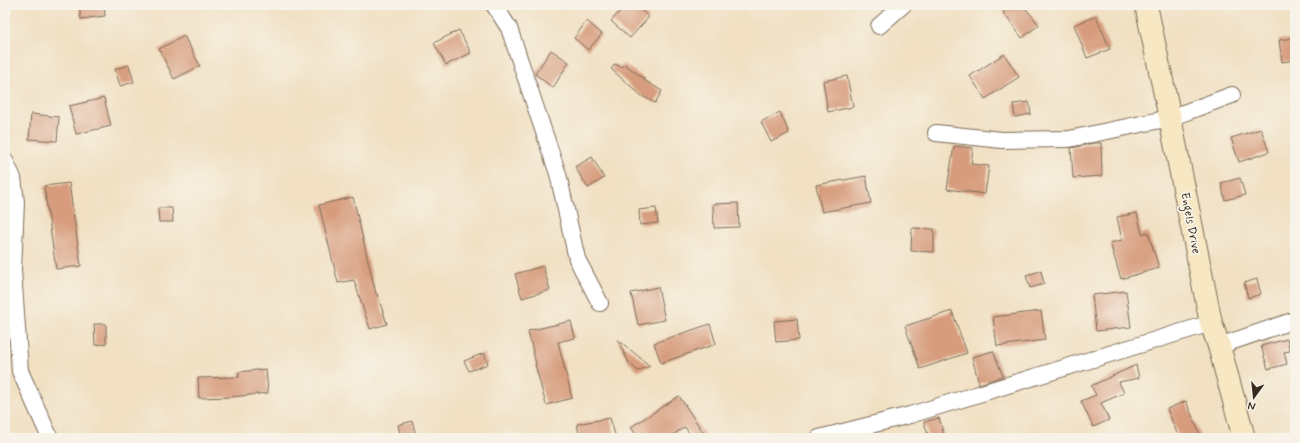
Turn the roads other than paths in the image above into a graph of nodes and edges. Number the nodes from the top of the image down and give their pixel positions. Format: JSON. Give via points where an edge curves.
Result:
{"nodes":[{"id":1,"x":494,"y":5,"type":"edge"},
{"id":2,"x":903,"y":5,"type":"edge"},
{"id":3,"x":1146,"y":5,"type":"edge"},
{"id":4,"x":878,"y":26,"type":"dead end"},
{"id":5,"x":1232,"y":95,"type":"dead end"},
{"id":6,"x":1170,"y":118,"type":"junction"},
{"id":7,"x":936,"y":133,"type":"dead end"},
{"id":8,"x":5,"y":161,"type":"edge"},
{"id":9,"x":600,"y":303,"type":"dead end"},
{"id":10,"x":1295,"y":320,"type":"edge"},
{"id":11,"x":1211,"y":323,"type":"junction"},
{"id":12,"x":1220,"y":346,"type":"junction"},
{"id":13,"x":50,"y":438,"type":"edge"},
{"id":14,"x":819,"y":438,"type":"edge"},
{"id":15,"x":1244,"y":438,"type":"edge"}],
"edges":[{"from":1,"to":9,"type":"street","via":[[509,28],[558,174],[577,259]]},
{"from":2,"to":4,"type":"street"},
{"from":3,"to":6,"type":"street","name":"Engels Drive"},
{"from":5,"to":6,"type":"street"},
{"from":6,"to":7,"type":"street","via":[[1069,139],[1002,140]]},
{"from":6,"to":11,"type":"street","name":"Engels Drive"},
{"from":8,"to":13,"type":"street","via":[[13,178],[16,202],[13,270],[20,371]]},
{"from":10,"to":12,"type":"street"},
{"from":11,"to":12,"type":"street","name":"Engels Drive"},
{"from":11,"to":14,"type":"street","via":[[910,415]]},
{"from":12,"to":15,"type":"street","name":"Engels Drive"}]}
